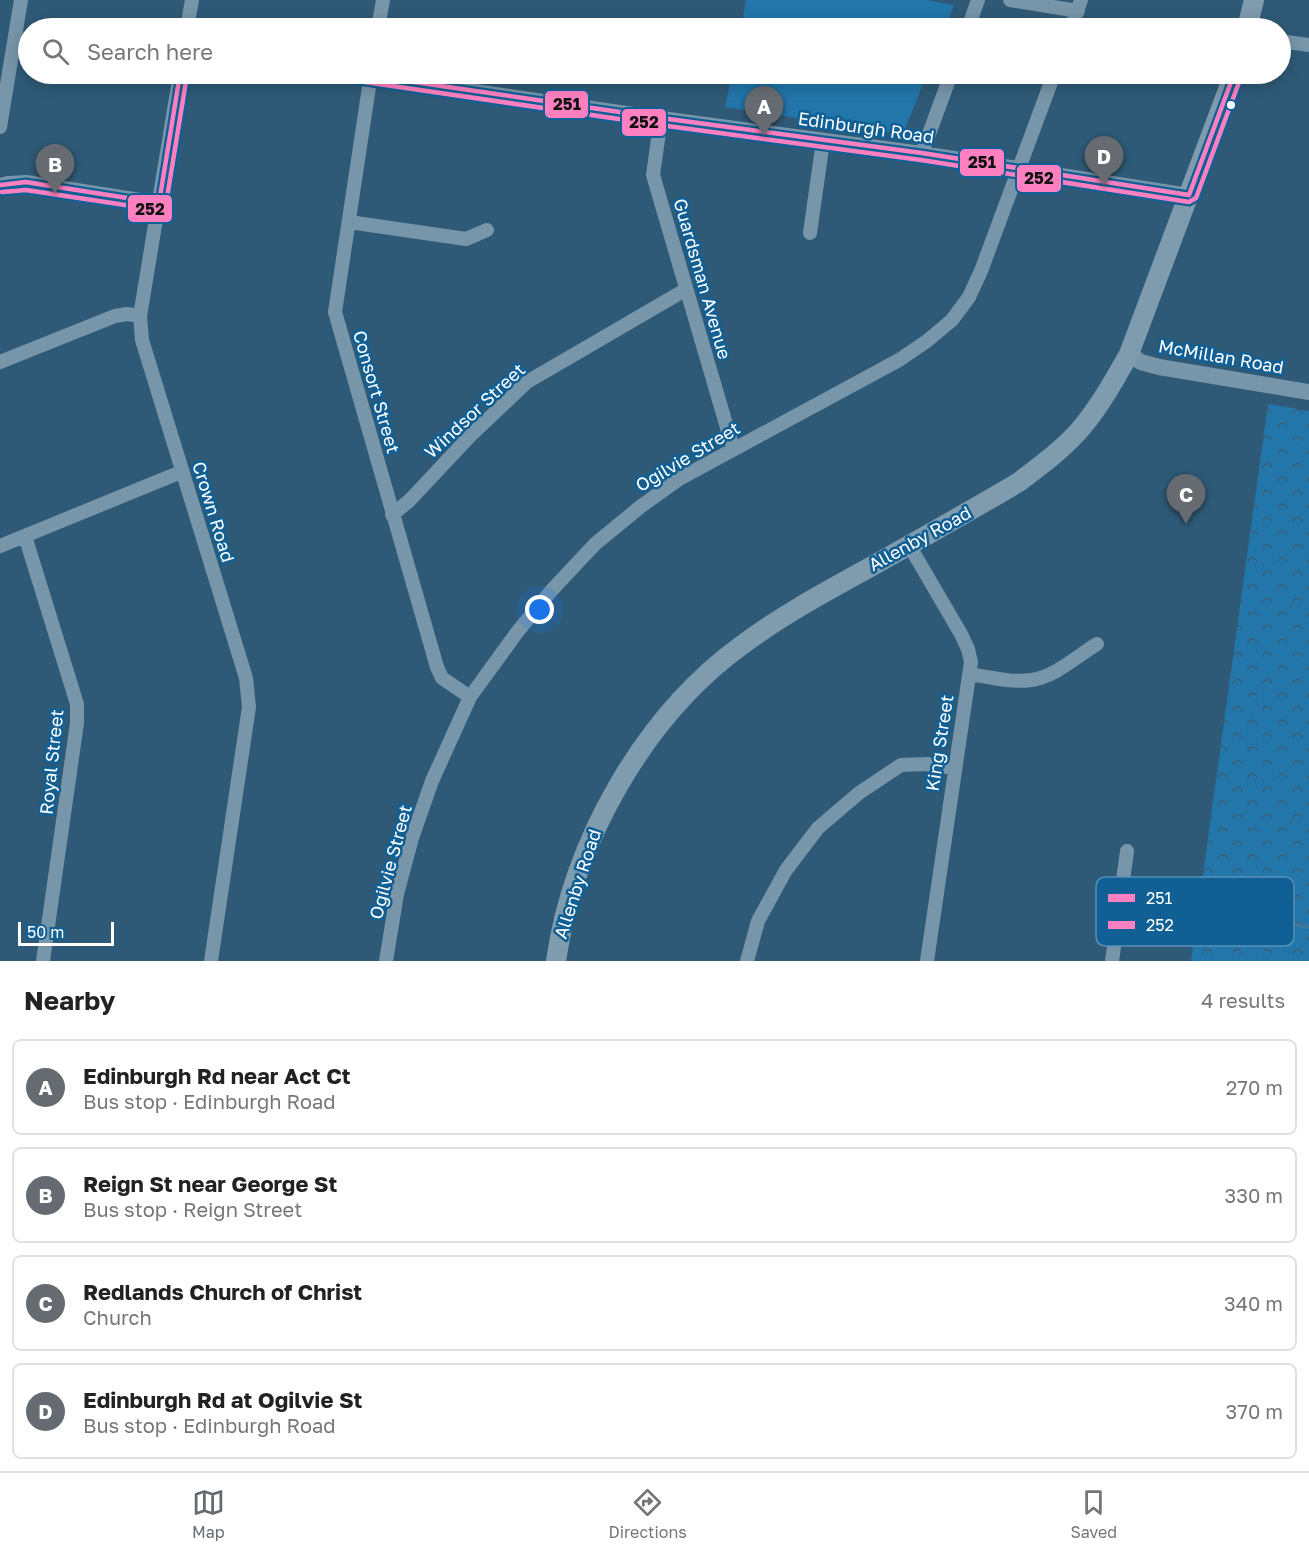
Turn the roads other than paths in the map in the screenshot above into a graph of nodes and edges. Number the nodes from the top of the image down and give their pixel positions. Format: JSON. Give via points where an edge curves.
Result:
{"nodes":[{"id":1,"x":21,"y":0,"type":"edge"},
{"id":2,"x":192,"y":0,"type":"edge"},
{"id":3,"x":383,"y":0,"type":"edge"},
{"id":4,"x":978,"y":0,"type":"edge"},
{"id":5,"x":1010,"y":0,"type":"edge"},
{"id":6,"x":1254,"y":0,"type":"edge"},
{"id":7,"x":1079,"y":5,"type":"edge"},
{"id":8,"x":189,"y":18,"type":"edge"},
{"id":9,"x":380,"y":18,"type":"edge"},
{"id":10,"x":972,"y":18,"type":"edge"},
{"id":11,"x":1250,"y":18,"type":"edge"},
{"id":12,"x":1291,"y":42,"type":"edge"},
{"id":13,"x":1309,"y":45,"type":"edge"},
{"id":14,"x":5,"y":67,"type":"edge"},
{"id":15,"x":178,"y":84,"type":"edge"},
{"id":16,"x":366,"y":84,"type":"edge"},
{"id":17,"x":434,"y":84,"type":"edge"},
{"id":18,"x":947,"y":84,"type":"edge"},
{"id":19,"x":1050,"y":84,"type":"edge"},
{"id":20,"x":1230,"y":84,"type":"edge"},
{"id":21,"x":661,"y":118,"type":"junction"},
{"id":22,"x":0,"y":127,"type":"edge"},
{"id":23,"x":823,"y":141,"type":"junction"},
{"id":24,"x":922,"y":153,"type":"junction"},
{"id":25,"x":1019,"y":168,"type":"junction"},
{"id":26,"x":0,"y":185,"type":"edge"},
{"id":27,"x":1189,"y":195,"type":"junction"},
{"id":28,"x":159,"y":203,"type":"junction"},
{"id":29,"x":349,"y":222,"type":"junction"},
{"id":30,"x":486,"y":230,"type":"dead end"},
{"id":31,"x":810,"y":233,"type":"dead end"},
{"id":32,"x":685,"y":290,"type":"junction"},
{"id":33,"x":140,"y":316,"type":"junction"},
{"id":34,"x":1129,"y":354,"type":"junction"},
{"id":35,"x":0,"y":362,"type":"edge"},
{"id":36,"x":1309,"y":392,"type":"edge"},
{"id":37,"x":733,"y":448,"type":"junction"},
{"id":38,"x":181,"y":472,"type":"junction"},
{"id":39,"x":392,"y":514,"type":"junction"},
{"id":40,"x":25,"y":537,"type":"junction"},
{"id":41,"x":909,"y":545,"type":"junction"},
{"id":42,"x":0,"y":546,"type":"edge"},
{"id":43,"x":1097,"y":644,"type":"dead end"},
{"id":44,"x":969,"y":674,"type":"junction"},
{"id":45,"x":470,"y":697,"type":"junction"},
{"id":46,"x":954,"y":768,"type":"junction"},
{"id":47,"x":1127,"y":851,"type":"dead end"},
{"id":48,"x":1123,"y":877,"type":"edge"},
{"id":49,"x":1114,"y":946,"type":"edge"},
{"id":50,"x":43,"y":961,"type":"edge"},
{"id":51,"x":211,"y":961,"type":"edge"},
{"id":52,"x":386,"y":961,"type":"edge"},
{"id":53,"x":556,"y":961,"type":"edge"},
{"id":54,"x":747,"y":961,"type":"edge"},
{"id":55,"x":927,"y":961,"type":"edge"},
{"id":56,"x":1112,"y":961,"type":"edge"}],
"edges":[{"from":1,"to":14,"type":"street"},
{"from":2,"to":8,"type":"street"},
{"from":3,"to":9,"type":"street"},
{"from":4,"to":10,"type":"street"},
{"from":5,"to":7,"type":"street"},
{"from":6,"to":11,"type":"main road"},
{"from":12,"to":13,"type":"street"},
{"from":14,"to":22,"type":"street"},
{"from":15,"to":28,"type":"street","name":"Crown Road"},
{"from":16,"to":29,"type":"street","name":"Consort Street"},
{"from":17,"to":21,"type":"street","name":"Edinburgh Road"},
{"from":18,"to":24,"type":"street"},
{"from":19,"to":25,"type":"street","name":"Ogilvie Street"},
{"from":20,"to":27,"type":"main road","name":"Allenby Road"},
{"from":21,"to":23,"type":"street","name":"Edinburgh Road"},
{"from":21,"to":32,"type":"street","name":"Guardsman Avenue","via":[[653,175]]},
{"from":23,"to":24,"type":"street","name":"Edinburgh Road"},
{"from":23,"to":31,"type":"street"},
{"from":24,"to":25,"type":"street","name":"Edinburgh Road"},
{"from":25,"to":27,"type":"street","name":"Edinburgh Road"},
{"from":25,"to":37,"type":"street","name":"Ogilvie Street","via":[[981,271],[952,320],[899,360]]},
{"from":26,"to":28,"type":"street","via":[[26,182]]},
{"from":27,"to":34,"type":"main road","name":"Allenby Road"},
{"from":28,"to":33,"type":"street","name":"Crown Road"},
{"from":29,"to":30,"type":"street","via":[[466,239]]},
{"from":29,"to":39,"type":"street","name":"Consort Street","via":[[335,312]]},
{"from":32,"to":37,"type":"street","name":"Guardsman Avenue"},
{"from":32,"to":39,"type":"street","name":"Windsor Street","via":[[527,382]]},
{"from":33,"to":35,"type":"street","via":[[115,316]]},
{"from":33,"to":38,"type":"street","name":"Crown Road","via":[[142,340]]},
{"from":34,"to":36,"type":"street","name":"McMillan Road","via":[[1159,367]]},
{"from":34,"to":41,"type":"main road","name":"Allenby Road","via":[[1101,402],[1052,457],[1019,482]]},
{"from":37,"to":45,"type":"street","name":"Ogilvie Street","via":[[679,479],[595,544],[518,631]]},
{"from":38,"to":40,"type":"street"},
{"from":38,"to":51,"type":"street","name":"Crown Road","via":[[246,678],[249,707]]},
{"from":39,"to":45,"type":"street","name":"Consort Street","via":[[437,668],[442,678]]},
{"from":40,"to":42,"type":"street"},
{"from":40,"to":50,"type":"street","name":"Royal Street","via":[[77,704]]},
{"from":41,"to":44,"type":"street","name":"King Street","via":[[968,649]]},
{"from":41,"to":53,"type":"main road","name":"Allenby Road","via":[[794,610],[740,646],[665,719],[603,812],[580,865]]},
{"from":43,"to":44,"type":"street","via":[[1033,680]]},
{"from":44,"to":46,"type":"street","name":"King Street"},
{"from":45,"to":52,"type":"street","name":"Ogilvie Street","via":[[432,781],[412,838],[397,894]]},
{"from":46,"to":54,"type":"street","via":[[901,765],[859,793],[818,828],[786,870],[758,921]]},
{"from":46,"to":55,"type":"street","name":"King Street"},
{"from":47,"to":48,"type":"street"},
{"from":49,"to":56,"type":"street"}]}
